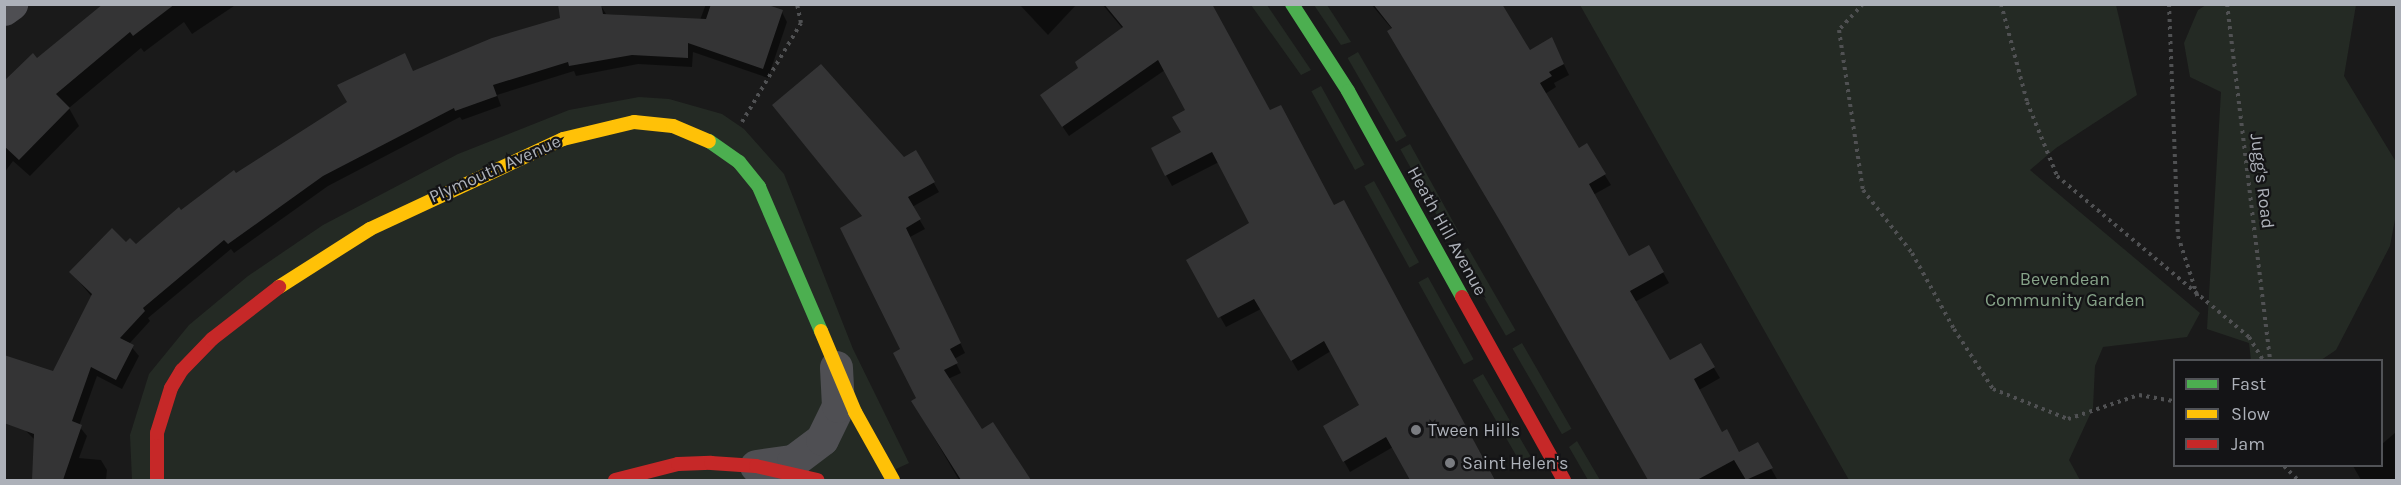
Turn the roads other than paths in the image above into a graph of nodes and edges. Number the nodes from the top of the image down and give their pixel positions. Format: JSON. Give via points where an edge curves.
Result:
{"nodes":[{"id":1,"x":11,"y":4,"type":"edge"},
{"id":2,"x":1292,"y":4,"type":"edge"},
{"id":3,"x":4,"y":9,"type":"edge"},
{"id":4,"x":836,"y":367,"type":"junction"},
{"id":5,"x":756,"y":466,"type":"junction"},
{"id":6,"x":157,"y":480,"type":"edge"},
{"id":7,"x":615,"y":480,"type":"edge"},
{"id":8,"x":817,"y":480,"type":"edge"},
{"id":9,"x":893,"y":480,"type":"edge"},
{"id":10,"x":1564,"y":480,"type":"edge"}],
"edges":[{"from":1,"to":3,"type":"street"},
{"from":2,"to":10,"type":"street","name":"Heath Hill Avenue","via":[[1348,92]]},
{"from":4,"to":5,"type":"street","name":"Plymouth Avenue","via":[[838,406],[822,439],[793,461]]},
{"from":4,"to":6,"type":"street","name":"Plymouth Avenue","via":[[768,202],[749,173],[724,149],[673,126],[613,124],[509,161],[370,229],[259,300],[182,370],[159,422]]},
{"from":4,"to":9,"type":"street","name":"Plymouth Avenue"},
{"from":5,"to":7,"type":"street","name":"Plymouth Avenue","via":[[678,464]]},
{"from":5,"to":8,"type":"street","name":"Plymouth Avenue"}]}
